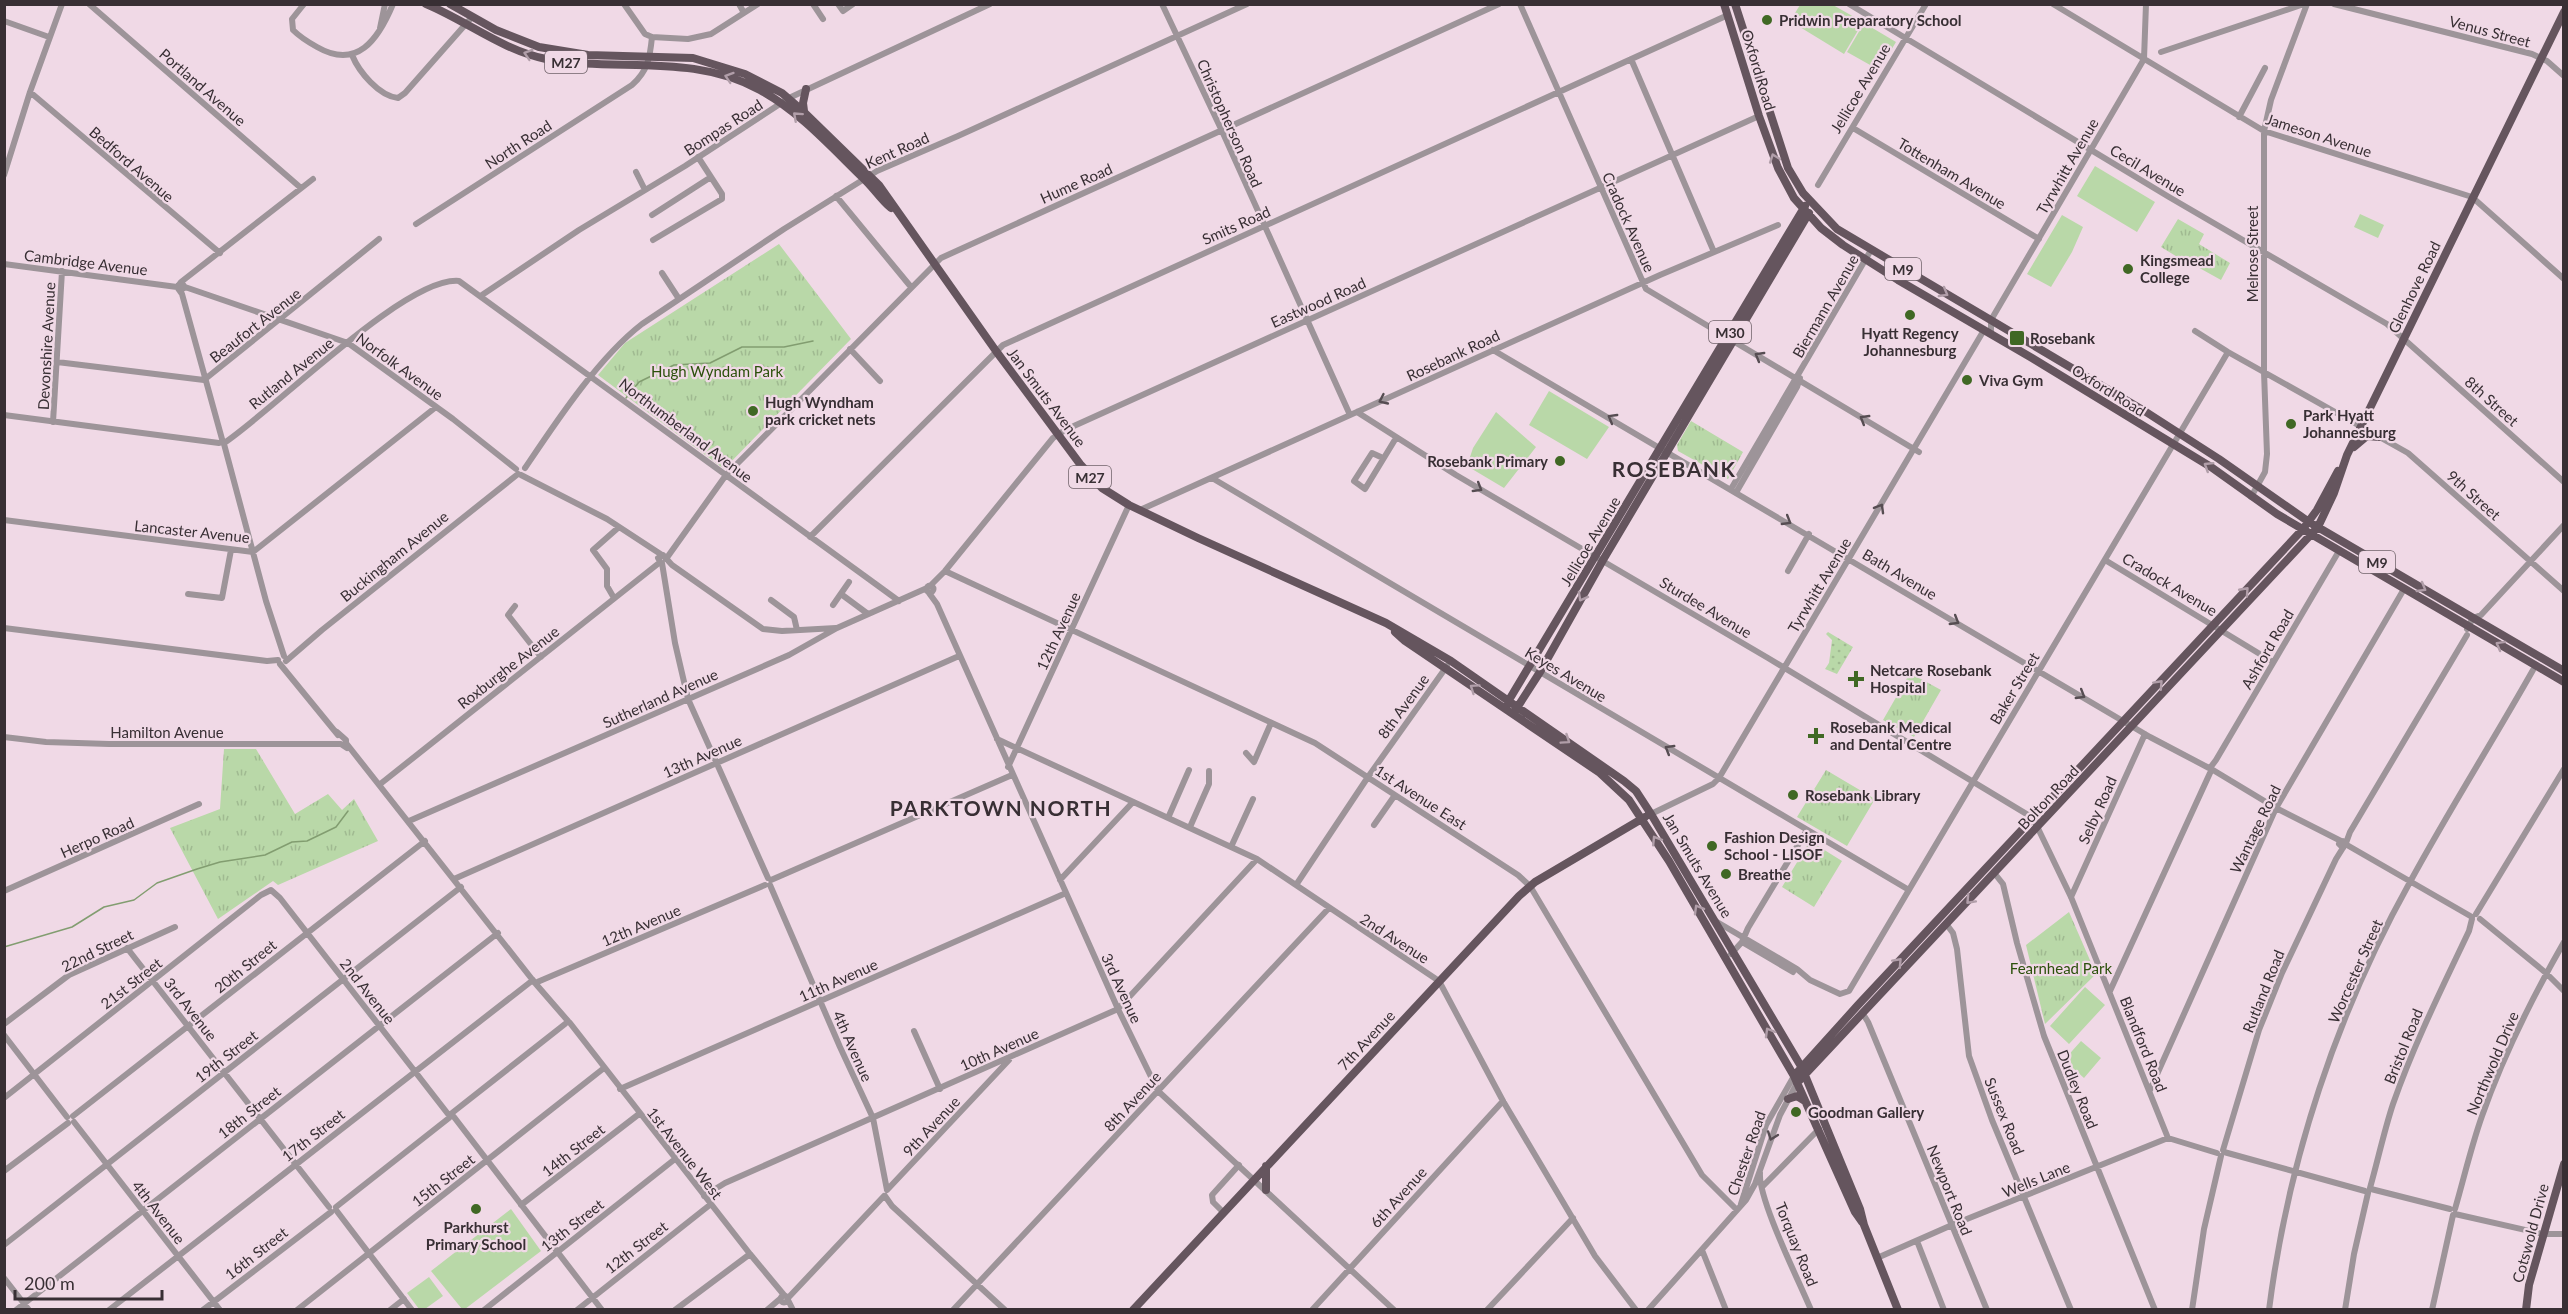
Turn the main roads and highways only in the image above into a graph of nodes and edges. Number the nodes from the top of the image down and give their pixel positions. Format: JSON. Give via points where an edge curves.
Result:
{"nodes":[{"id":1,"x":426,"y":4,"type":"edge"},
{"id":2,"x":450,"y":4,"type":"edge"},
{"id":3,"x":1724,"y":4,"type":"edge"},
{"id":4,"x":2564,"y":5,"type":"edge"},
{"id":5,"x":1736,"y":9,"type":"edge"},
{"id":6,"x":2564,"y":12,"type":"edge"},
{"id":7,"x":1728,"y":15,"type":"junction"},
{"id":8,"x":2539,"y":57,"type":"junction"},
{"id":9,"x":650,"y":60,"type":"junction"},
{"id":10,"x":806,"y":90,"type":"road end"},
{"id":11,"x":785,"y":101,"type":"junction"},
{"id":12,"x":804,"y":112,"type":"junction"},
{"id":13,"x":1770,"y":113,"type":"junction"},
{"id":14,"x":1759,"y":116,"type":"junction"},
{"id":15,"x":867,"y":177,"type":"junction"},
{"id":16,"x":1812,"y":204,"type":"junction"},
{"id":17,"x":1805,"y":212,"type":"junction"},
{"id":18,"x":2379,"y":437,"type":"road end"},
{"id":19,"x":2347,"y":455,"type":"junction"},
{"id":20,"x":2341,"y":468,"type":"junction"},
{"id":21,"x":2324,"y":497,"type":"junction"},
{"id":22,"x":2282,"y":504,"type":"junction"},
{"id":23,"x":2309,"y":522,"type":"junction"},
{"id":24,"x":2303,"y":529,"type":"junction"},
{"id":25,"x":2315,"y":530,"type":"junction"},
{"id":26,"x":1599,"y":559,"type":"junction"},
{"id":27,"x":2218,"y":628,"type":"junction"},
{"id":28,"x":2537,"y":663,"type":"junction"},
{"id":29,"x":1448,"y":664,"type":"junction"},
{"id":30,"x":2564,"y":671,"type":"edge"},
{"id":31,"x":2564,"y":682,"type":"edge"},
{"id":32,"x":1509,"y":701,"type":"junction"},
{"id":33,"x":1518,"y":707,"type":"junction"},
{"id":34,"x":1503,"y":709,"type":"junction"},
{"id":35,"x":1512,"y":715,"type":"junction"},
{"id":36,"x":1651,"y":814,"type":"junction"},
{"id":37,"x":1642,"y":818,"type":"junction"},
{"id":38,"x":1790,"y":1049,"type":"junction"},
{"id":39,"x":1812,"y":1055,"type":"junction"},
{"id":40,"x":1803,"y":1071,"type":"junction"},
{"id":41,"x":1796,"y":1080,"type":"junction"},
{"id":42,"x":1788,"y":1099,"type":"road end"},
{"id":43,"x":1808,"y":1104,"type":"junction"},
{"id":44,"x":2564,"y":1164,"type":"edge"},
{"id":45,"x":1266,"y":1166,"type":"junction"},
{"id":46,"x":1266,"y":1190,"type":"road end"},
{"id":47,"x":1864,"y":1225,"type":"junction"},
{"id":48,"x":1133,"y":1310,"type":"edge"},
{"id":49,"x":1898,"y":1310,"type":"edge"},
{"id":50,"x":2526,"y":1310,"type":"edge"}],
"edges":[{"from":9,"to":1,"type":"main road","name":"Jan Smuts Avenue","number":"M27","one_way":true,"via":[[573,62],[530,55]]},
{"from":2,"to":9,"type":"main road","name":"Jan Smuts Avenue","number":"M27","via":[[517,40],[547,50]]},
{"from":3,"to":7,"type":"main road","name":"Oxford Road","number":"M9"},
{"from":4,"to":8,"type":"main road","name":"Glenhove Road"},
{"from":5,"to":7,"type":"main road"},
{"from":5,"to":13,"type":"main road","name":"Oxford Road","number":"M9"},
{"from":6,"to":8,"type":"main road","name":"Glenhove Road"},
{"from":7,"to":14,"type":"main road","name":"Oxford Road","number":"M9"},
{"from":8,"to":19,"type":"main road","name":"Glenhove Road"},
{"from":9,"to":11,"type":"main road","name":"Jan Smuts Avenue","number":"M27","via":[[716,73]]},
{"from":10,"to":12,"type":"main road"},
{"from":11,"to":12,"type":"main road","name":"Jan Smuts Avenue","number":"M27"},
{"from":15,"to":11,"type":"main road","name":"Jan Smuts Avenue","number":"M27","one_way":true},
{"from":12,"to":15,"type":"main road","name":"Jan Smuts Avenue","number":"M27"},
{"from":13,"to":14,"type":"main road"},
{"from":13,"to":16,"type":"main road","name":"Oxford Road","number":"M9","via":[[1788,168]]},
{"from":17,"to":14,"type":"main road","name":"Oxford Road","number":"M9","one_way":true,"via":[[1778,168]]},
{"from":15,"to":29,"type":"main road","name":"Jan Smuts Avenue","number":"M27","via":[[1090,477],[1129,505],[1386,623]]},
{"from":16,"to":17,"type":"main road","name":"Jellicoe Avenue","number":"M30"},
{"from":16,"to":22,"type":"main road","name":"Oxford Road","number":"M9","one_way":true,"via":[[1837,229],[2179,433]]},
{"from":24,"to":17,"type":"main road","name":"Oxford Road","number":"M9","one_way":true,"via":[[2223,475],[1866,260]]},
{"from":17,"to":26,"type":"main road","name":"Jellicoe Avenue","number":"M30"},
{"from":18,"to":19,"type":"main road","via":[[2364,438]]},
{"from":19,"to":20,"type":"main road","name":"Glenhove Road"},
{"from":20,"to":21,"type":"main road","name":"Glenhove Road"},
{"from":20,"to":25,"type":"main road","name":"Glenhove Road","via":[[2334,493]]},
{"from":21,"to":22,"type":"main road","via":[[2311,512]]},
{"from":21,"to":23,"type":"main road","name":"Glenhove Road"},
{"from":22,"to":23,"type":"main road","name":"Oxford Road","number":"M9"},
{"from":23,"to":24,"type":"main road","name":"Bolton Road"},
{"from":23,"to":25,"type":"main road","name":"Oxford Road","number":"M9"},
{"from":24,"to":25,"type":"main road","name":"Oxford Road","number":"M9"},
{"from":27,"to":24,"type":"main road","name":"Bolton Road","one_way":true},
{"from":25,"to":27,"type":"main road","name":"Bolton Road"},
{"from":25,"to":28,"type":"main road","name":"Oxford Road","number":"M9","one_way":true,"via":[[2479,618]]},
{"from":28,"to":25,"type":"main road","name":"Oxford Road","number":"M9","one_way":true,"via":[[2470,631],[2339,551]]},
{"from":26,"to":32,"type":"main road","name":"Jellicoe Avenue","number":"M30"},
{"from":26,"to":33,"type":"main road","name":"Jellicoe Avenue","number":"M30","one_way":true},
{"from":39,"to":27,"type":"main road","name":"Bolton Road","one_way":true,"via":[[2124,720]]},
{"from":27,"to":40,"type":"main road","name":"Bolton Road","one_way":true,"via":[[1995,874],[1863,1014]]},
{"from":28,"to":30,"type":"main road","name":"Oxford Road","number":"M9"},
{"from":28,"to":31,"type":"main road","name":"Oxford Road","number":"M9"},
{"from":29,"to":32,"type":"main road","name":"Jan Smuts Avenue","number":"M27"},
{"from":34,"to":29,"type":"main road","name":"Jan Smuts Avenue","number":"M27","one_way":true},
{"from":32,"to":33,"type":"main road","name":"Jan Smuts Avenue","number":"M27"},
{"from":32,"to":34,"type":"main road","name":"Jellicoe Avenue","number":"M30"},
{"from":33,"to":35,"type":"main road","name":"Jellicoe Avenue","number":"M30"},
{"from":33,"to":36,"type":"main road","name":"Jan Smuts Avenue","number":"M27","one_way":true,"via":[[1615,774],[1636,791]]},
{"from":34,"to":35,"type":"main road","name":"Jan Smuts Avenue","number":"M27"},
{"from":35,"to":37,"type":"main road","name":"Jan Smuts Avenue","number":"M27","via":[[1600,772]]},
{"from":36,"to":37,"type":"main road","name":"Tyrwhitt Avenue"},
{"from":36,"to":38,"type":"main road","name":"Jan Smuts Avenue","number":"M27"},
{"from":41,"to":37,"type":"main road","name":"Jan Smuts Avenue","number":"M27","one_way":true},
{"from":37,"to":45,"type":"main road","name":"7th Avenue","via":[[1530,886]]},
{"from":38,"to":39,"type":"main road","via":[[1802,1058]]},
{"from":38,"to":40,"type":"main road","name":"Jan Smuts Avenue","number":"M27"},
{"from":39,"to":40,"type":"main road","name":"Bolton Road"},
{"from":40,"to":41,"type":"main road","name":"Bolton Road"},
{"from":40,"to":47,"type":"main road","name":"Jan Smuts Avenue","number":"M27"},
{"from":41,"to":43,"type":"main road","name":"Jan Smuts Avenue","number":"M27"},
{"from":42,"to":43,"type":"main road","via":[[1798,1096]]},
{"from":43,"to":47,"type":"main road","name":"Jan Smuts Avenue","number":"M27"},
{"from":44,"to":50,"type":"main road","name":"Cotswold Drive","via":[[2529,1285]]},
{"from":45,"to":46,"type":"main road"},
{"from":45,"to":48,"type":"main road","name":"7th Avenue"},
{"from":47,"to":49,"type":"main road","name":"Jan Smuts Avenue","number":"M27"}]}
